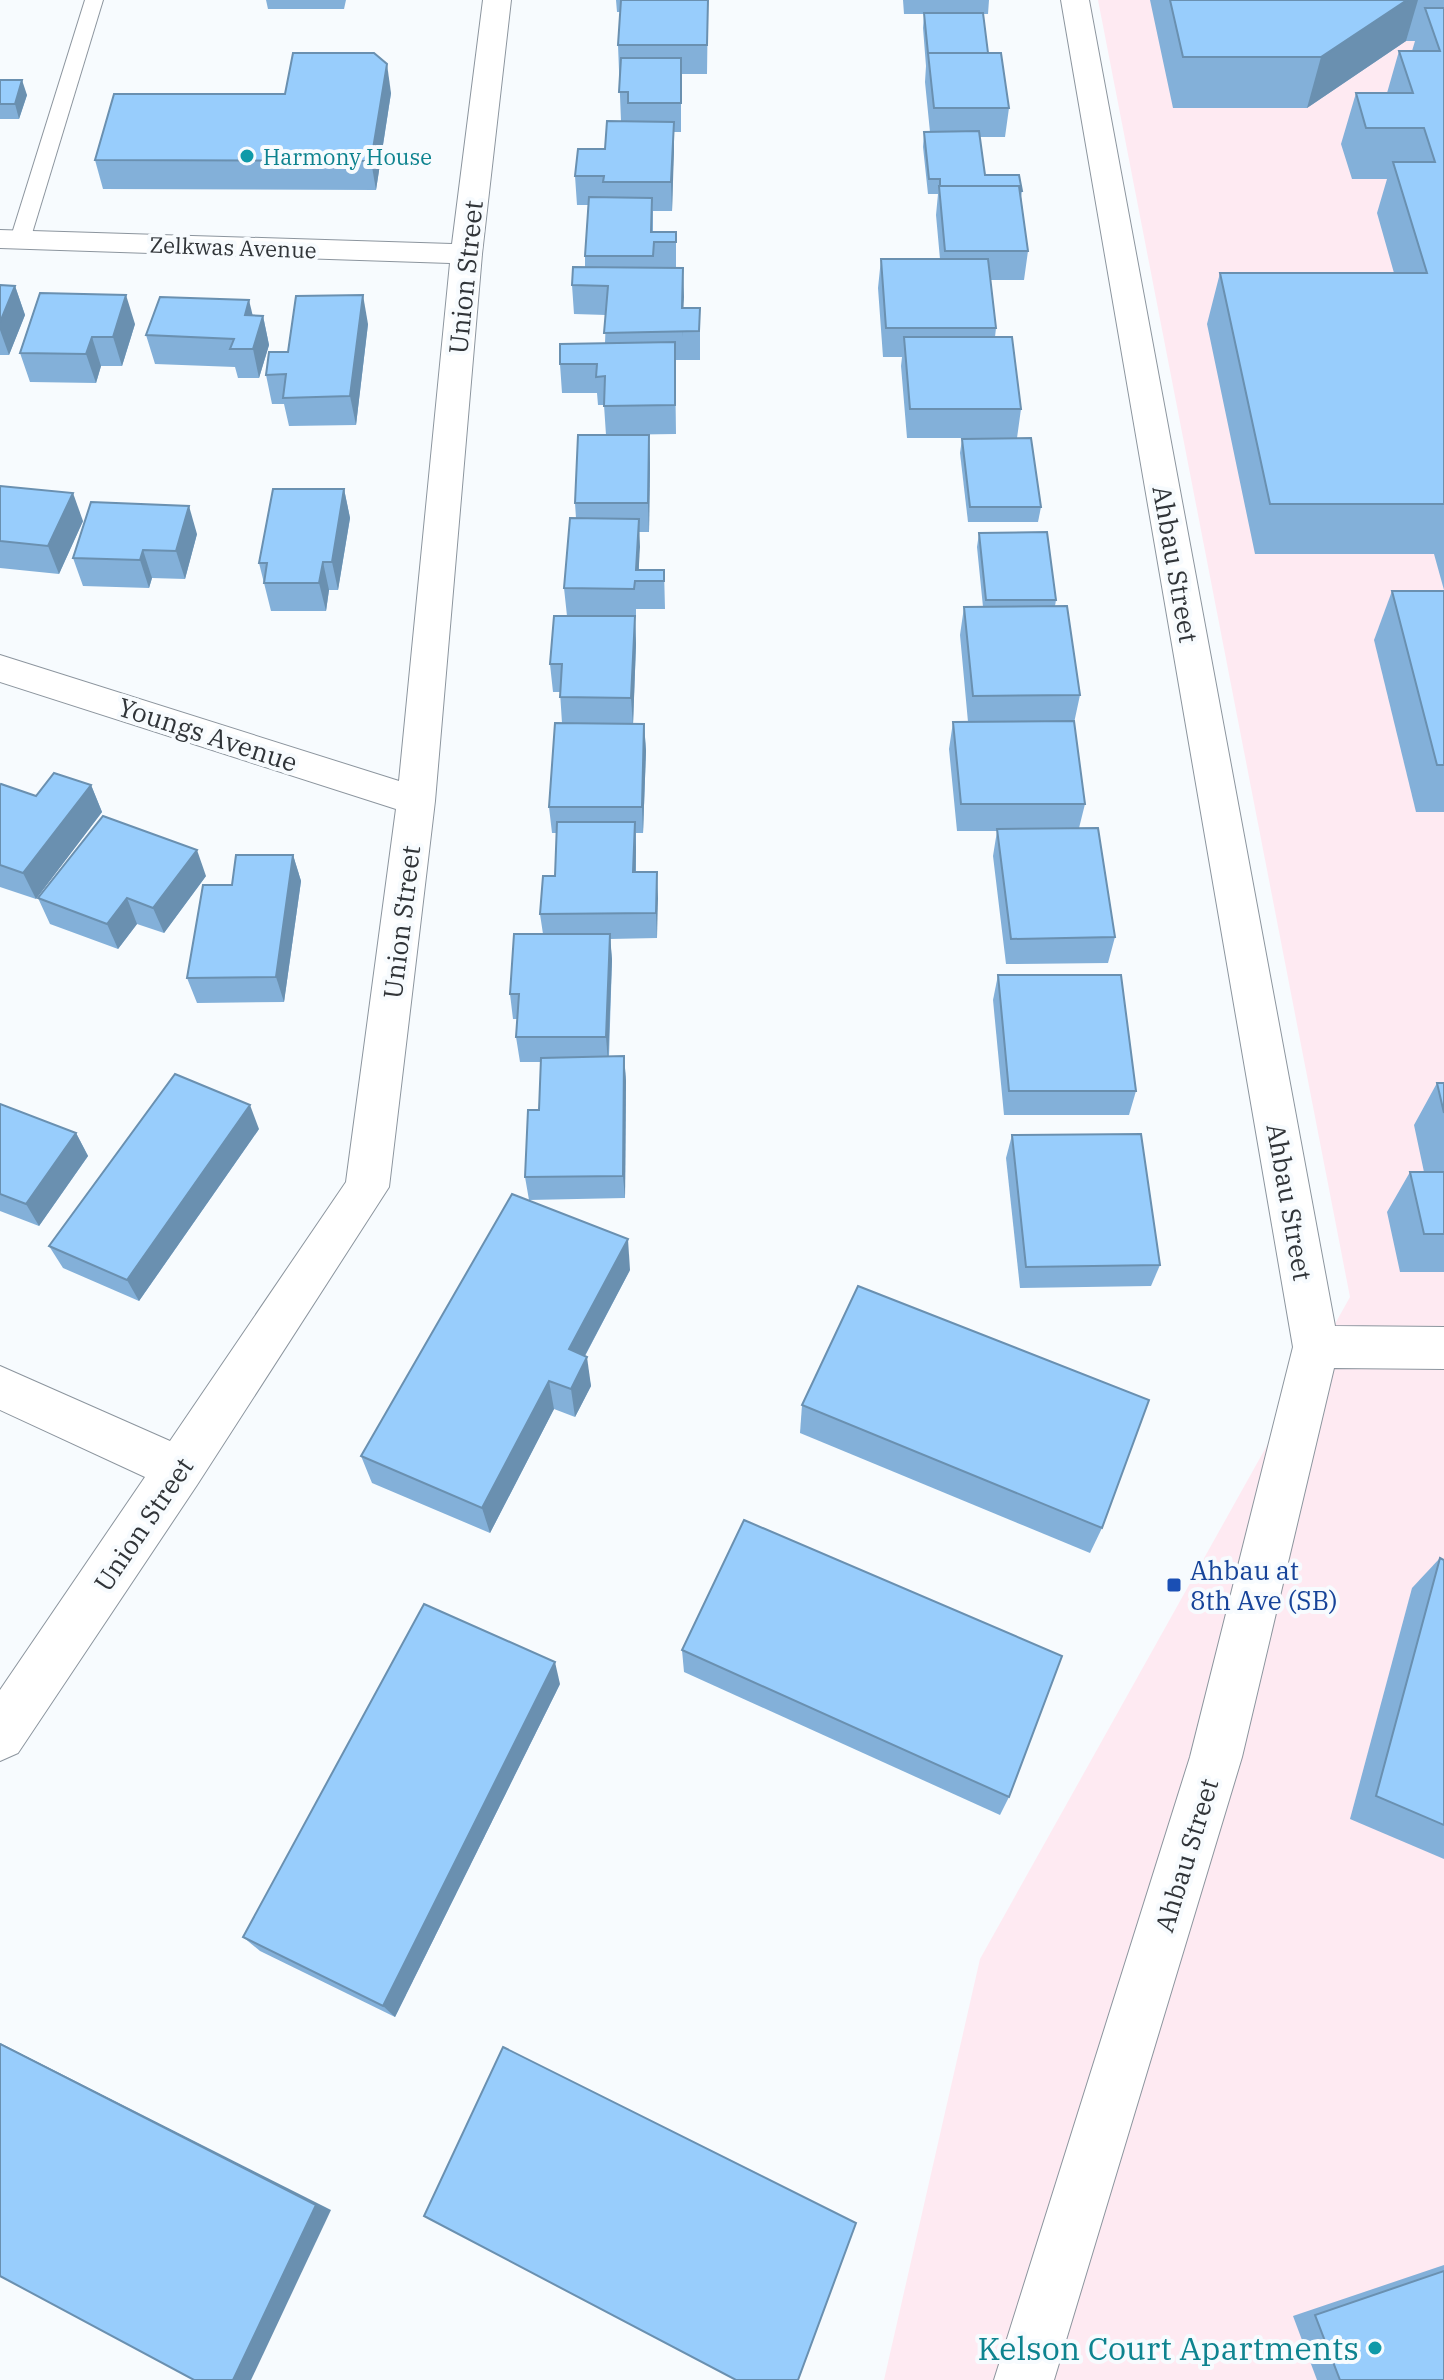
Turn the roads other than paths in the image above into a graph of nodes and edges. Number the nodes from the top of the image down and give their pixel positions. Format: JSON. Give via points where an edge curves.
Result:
{"nodes":[{"id":1,"x":94,"y":0,"type":"edge"},
{"id":2,"x":497,"y":0,"type":"edge"},
{"id":3,"x":1075,"y":0,"type":"edge"},
{"id":4,"x":10,"y":240,"type":"edge"},
{"id":5,"x":466,"y":254,"type":"junction"},
{"id":6,"x":0,"y":668,"type":"edge"},
{"id":7,"x":416,"y":801,"type":"junction"},
{"id":8,"x":1316,"y":1347,"type":"junction"},
{"id":9,"x":1444,"y":1348,"type":"edge"},
{"id":10,"x":0,"y":1387,"type":"edge"},
{"id":11,"x":180,"y":1469,"type":"junction"},
{"id":12,"x":0,"y":1735,"type":"edge"},
{"id":13,"x":1024,"y":2380,"type":"edge"}],
"edges":[{"from":1,"to":4,"type":"lane"},
{"from":2,"to":5,"type":"street","name":"Union Street"},
{"from":3,"to":8,"type":"street","name":"Ahbau Street"},
{"from":4,"to":5,"type":"street","name":"Zelkwas Avenue"},
{"from":5,"to":7,"type":"street","name":"Union Street"},
{"from":6,"to":7,"type":"street","name":"Youngs Avenue"},
{"from":7,"to":11,"type":"street","name":"Union Street","via":[[367,1187]]},
{"from":8,"to":9,"type":"street"},
{"from":8,"to":13,"type":"street","name":"Ahbau Street","via":[[1216,1757]]},
{"from":10,"to":11,"type":"street"},
{"from":11,"to":12,"type":"street","name":"Union Street"}]}
